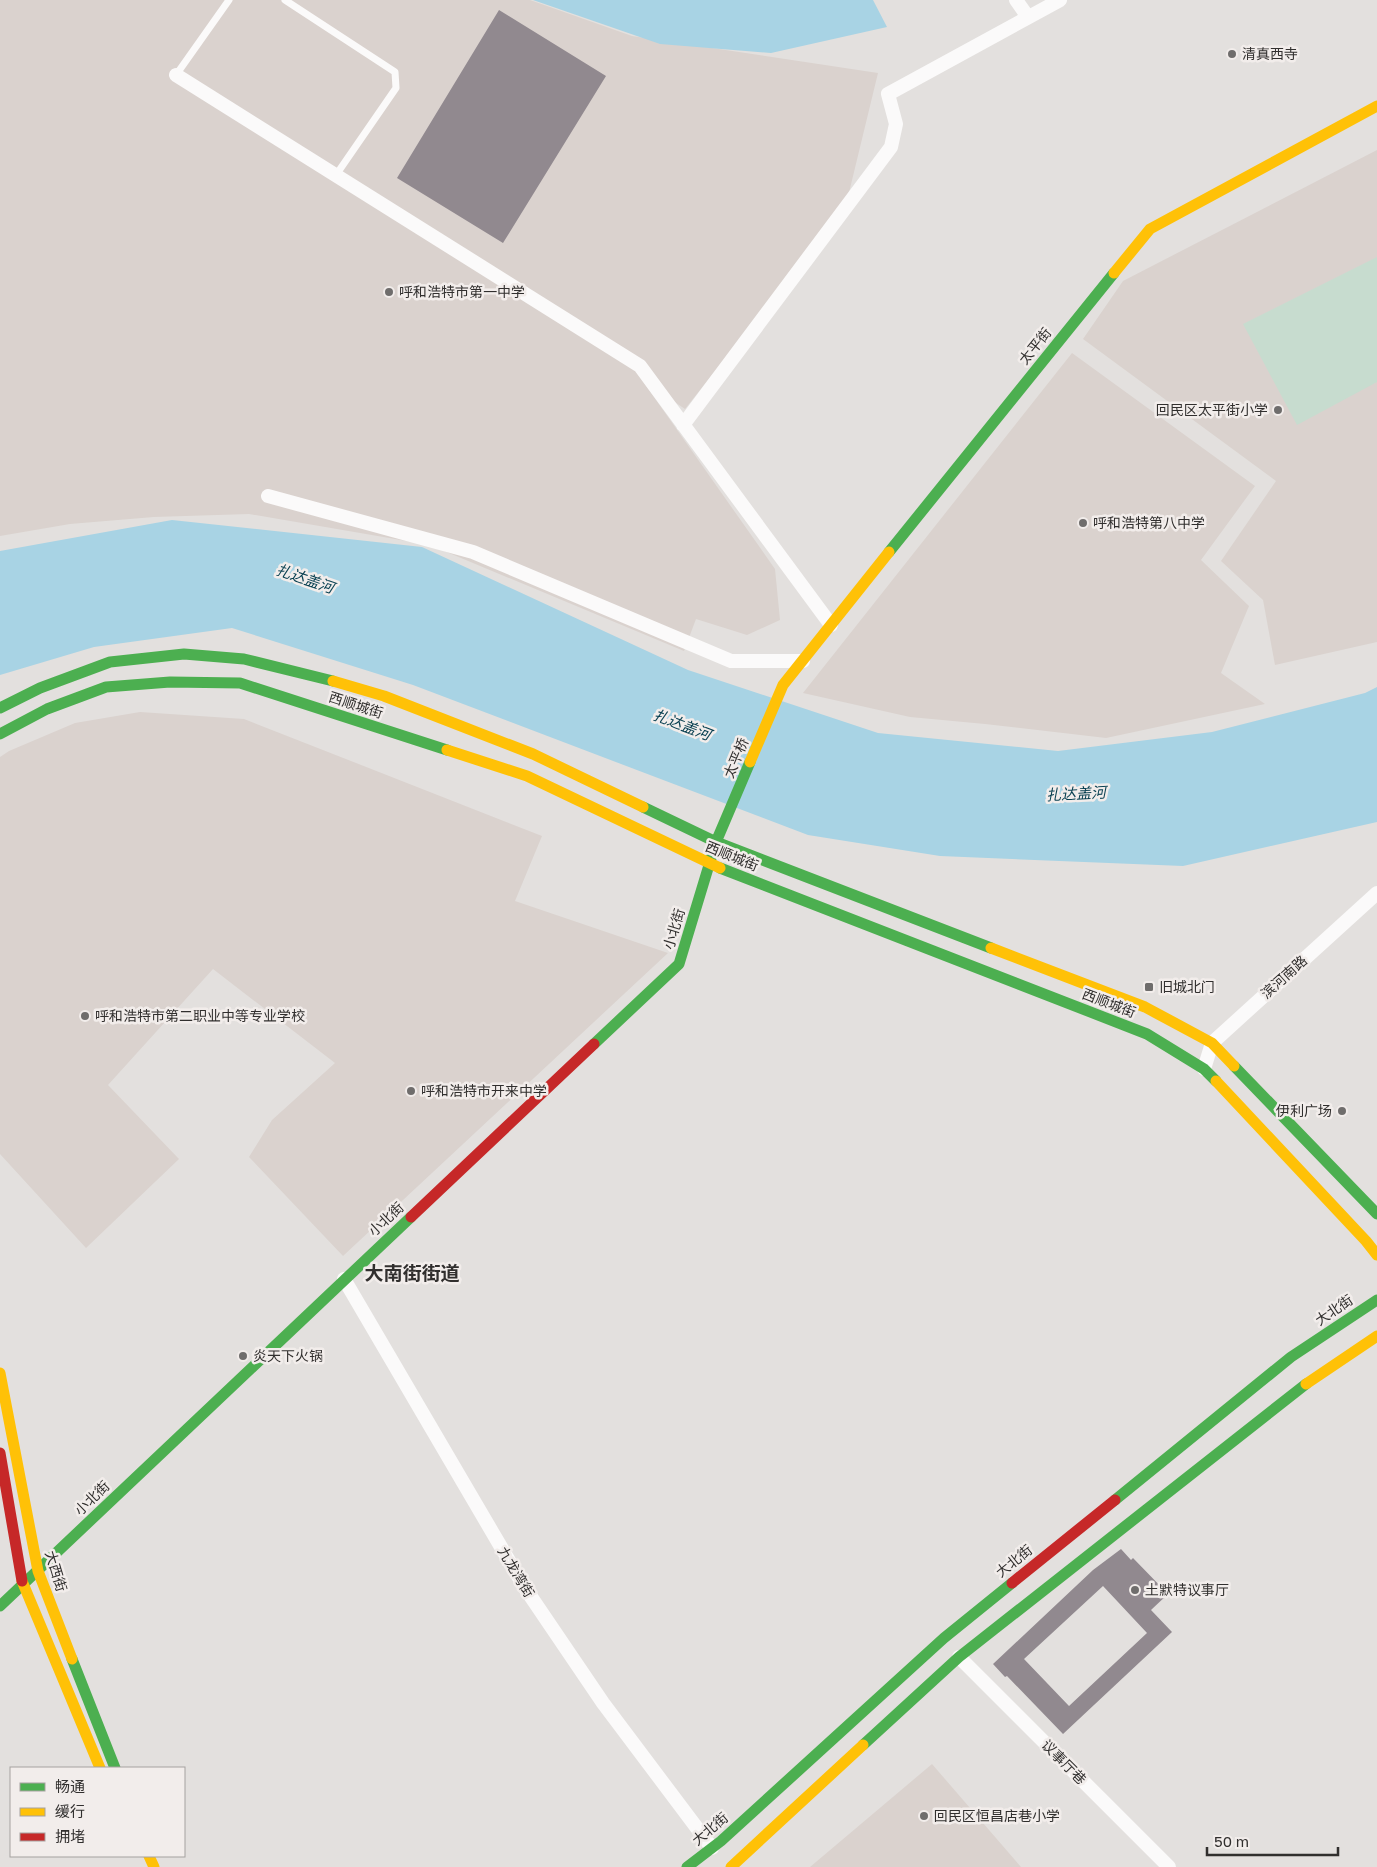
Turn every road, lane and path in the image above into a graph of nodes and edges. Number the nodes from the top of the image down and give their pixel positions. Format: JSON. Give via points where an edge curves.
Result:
{"nodes":[{"id":1,"x":229,"y":0,"type":"edge"},
{"id":2,"x":285,"y":0,"type":"edge"},
{"id":3,"x":1016,"y":0,"type":"edge"},
{"id":4,"x":1060,"y":0,"type":"edge"},
{"id":5,"x":1028,"y":17,"type":"junction"},
{"id":6,"x":176,"y":75,"type":"joint"},
{"id":7,"x":1377,"y":106,"type":"edge"},
{"id":8,"x":336,"y":175,"type":"junction"},
{"id":9,"x":684,"y":425,"type":"junction"},
{"id":10,"x":268,"y":496,"type":"dead end"},
{"id":11,"x":830,"y":625,"type":"junction"},
{"id":12,"x":803,"y":661,"type":"junction"},
{"id":13,"x":783,"y":685,"type":"joint"},
{"id":14,"x":0,"y":708,"type":"edge"},
{"id":15,"x":0,"y":734,"type":"edge"},
{"id":16,"x":716,"y":842,"type":"junction"},
{"id":17,"x":710,"y":864,"type":"junction"},
{"id":18,"x":1377,"y":893,"type":"edge"},
{"id":19,"x":1212,"y":1043,"type":"junction"},
{"id":20,"x":1204,"y":1069,"type":"junction"},
{"id":21,"x":1377,"y":1214,"type":"edge"},
{"id":22,"x":1377,"y":1255,"type":"edge"},
{"id":23,"x":344,"y":1280,"type":"junction"},
{"id":24,"x":1377,"y":1300,"type":"edge"},
{"id":25,"x":1377,"y":1336,"type":"edge"},
{"id":26,"x":0,"y":1373,"type":"edge"},
{"id":27,"x":0,"y":1452,"type":"edge"},
{"id":28,"x":38,"y":1571,"type":"junction"},
{"id":29,"x":23,"y":1585,"type":"junction"},
{"id":30,"x":0,"y":1606,"type":"edge"},
{"id":31,"x":959,"y":1657,"type":"junction"},
{"id":32,"x":100,"y":1767,"type":"edge"},
{"id":33,"x":115,"y":1767,"type":"edge"},
{"id":34,"x":712,"y":1848,"type":"junction"},
{"id":35,"x":687,"y":1867,"type":"edge"},
{"id":36,"x":730,"y":1867,"type":"edge"},
{"id":37,"x":1169,"y":1867,"type":"edge"}],
"edges":[{"from":1,"to":6,"type":"lane"},
{"from":2,"to":8,"type":"lane","via":[[395,72],[396,88]]},
{"from":3,"to":5,"type":"street"},
{"from":4,"to":5,"type":"street"},
{"from":5,"to":9,"type":"street","via":[[888,94],[896,124],[891,147]]},
{"from":6,"to":8,"type":"street"},
{"from":7,"to":11,"type":"main road","name":"太平街","via":[[1150,229]]},
{"from":8,"to":9,"type":"street","via":[[640,366]]},
{"from":9,"to":11,"type":"street"},
{"from":10,"to":12,"type":"street","via":[[473,552],[731,661]]},
{"from":11,"to":12,"type":"main road","name":"太平街"},
{"from":12,"to":13,"type":"main road","name":"太平街"},
{"from":13,"to":16,"type":"main road","name":"太平桥"},
{"from":14,"to":16,"type":"main road","name":"西顺城街","via":[[40,688],[110,662],[184,654],[244,658],[384,696],[533,754]]},
{"from":15,"to":17,"type":"main road","name":"西顺城街","via":[[47,709],[106,687],[170,682],[240,683],[527,776]]},
{"from":16,"to":17,"type":"main road","name":"小北街"},
{"from":16,"to":19,"type":"main road","name":"西顺城街","via":[[1145,1007]]},
{"from":17,"to":20,"type":"main road","name":"西顺城街","via":[[1147,1034]]},
{"from":17,"to":23,"type":"main road","name":"小北街","via":[[679,964]]},
{"from":18,"to":19,"type":"street","name":"滨河南路"},
{"from":19,"to":20,"type":"street"},
{"from":19,"to":21,"type":"main road","name":"西顺城街"},
{"from":20,"to":22,"type":"main road","name":"西顺城街"},
{"from":23,"to":28,"type":"main road","name":"小北街"},
{"from":23,"to":34,"type":"street","name":"九龙湾街","via":[[525,1588],[603,1703]]},
{"from":24,"to":34,"type":"main road","name":"大北街","via":[[1291,1357],[944,1638]]},
{"from":25,"to":31,"type":"main road","via":[[1320,1373]]},
{"from":26,"to":28,"type":"main road","name":"大西街"},
{"from":27,"to":29,"type":"main road"},
{"from":28,"to":29,"type":"main road","name":"小北街"},
{"from":28,"to":33,"type":"main road","name":"大西街"},
{"from":29,"to":30,"type":"main road","name":"小北街"},
{"from":29,"to":32,"type":"main road"},
{"from":31,"to":36,"type":"main road"},
{"from":31,"to":37,"type":"street","name":"议事厅巷"},
{"from":34,"to":35,"type":"main road","name":"大北街"}]}
